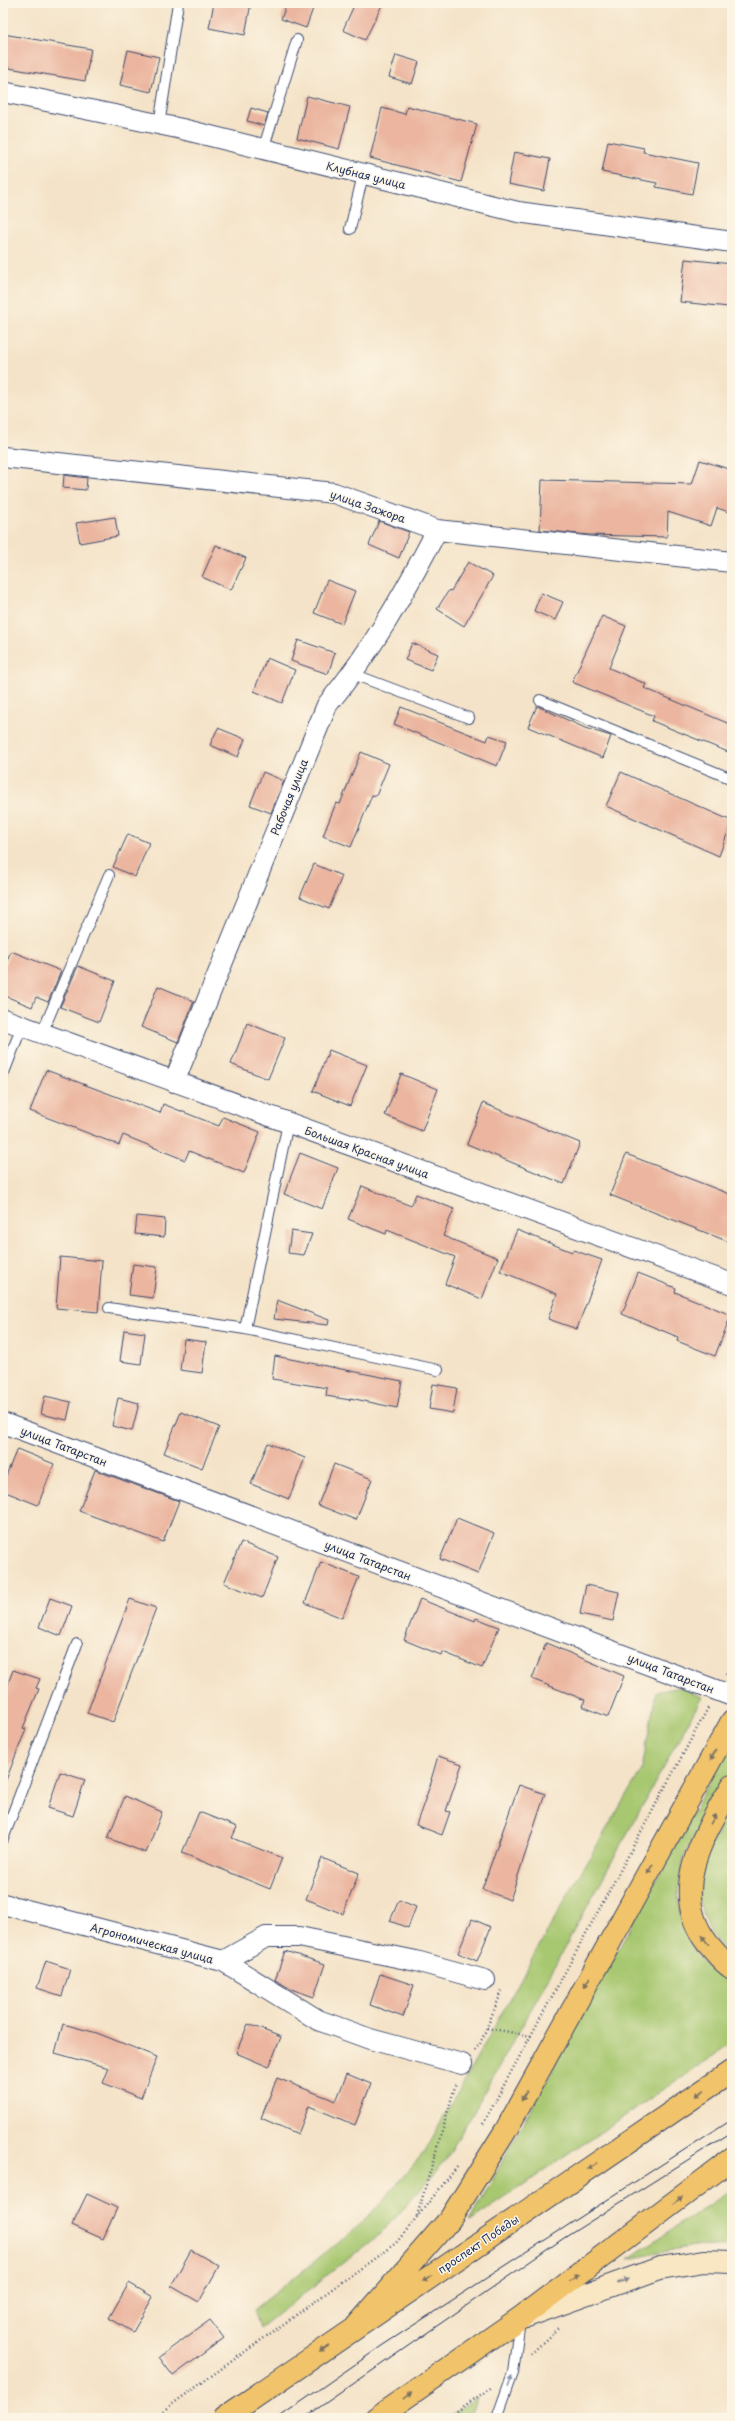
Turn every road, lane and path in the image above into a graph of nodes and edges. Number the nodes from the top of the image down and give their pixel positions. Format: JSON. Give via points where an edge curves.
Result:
{"nodes":[{"id":1,"x":178,"y":3,"type":"edge"},
{"id":2,"x":297,"y":40,"type":"dead end"},
{"id":3,"x":3,"y":92,"type":"edge"},
{"id":4,"x":158,"y":124,"type":"junction"},
{"id":5,"x":263,"y":150,"type":"junction"},
{"id":6,"x":363,"y":175,"type":"junction"},
{"id":7,"x":350,"y":229,"type":"dead end"},
{"id":8,"x":732,"y":242,"type":"edge"},
{"id":9,"x":3,"y":457,"type":"edge"},
{"id":10,"x":437,"y":530,"type":"junction"},
{"id":11,"x":732,"y":562,"type":"edge"},
{"id":12,"x":353,"y":674,"type":"junction"},
{"id":13,"x":540,"y":700,"type":"dead end"},
{"id":14,"x":469,"y":718,"type":"dead end"},
{"id":15,"x":732,"y":779,"type":"edge"},
{"id":16,"x":109,"y":876,"type":"dead end"},
{"id":17,"x":3,"y":1019,"type":"edge"},
{"id":18,"x":22,"y":1026,"type":"junction"},
{"id":19,"x":42,"y":1033,"type":"junction"},
{"id":20,"x":3,"y":1074,"type":"edge"},
{"id":21,"x":174,"y":1082,"type":"junction"},
{"id":22,"x":288,"y":1123,"type":"junction"},
{"id":23,"x":732,"y":1284,"type":"edge"},
{"id":24,"x":109,"y":1308,"type":"dead end"},
{"id":25,"x":245,"y":1329,"type":"junction"},
{"id":26,"x":438,"y":1370,"type":"dead end"},
{"id":27,"x":3,"y":1423,"type":"edge"},
{"id":28,"x":77,"y":1644,"type":"dead end"},
{"id":29,"x":732,"y":1696,"type":"edge"},
{"id":30,"x":732,"y":1721,"type":"edge"},
{"id":31,"x":732,"y":1786,"type":"edge"},
{"id":32,"x":3,"y":1839,"type":"edge"},
{"id":33,"x":3,"y":1904,"type":"edge"},
{"id":34,"x":223,"y":1961,"type":"junction"},
{"id":35,"x":732,"y":1968,"type":"edge"},
{"id":36,"x":485,"y":1980,"type":"joint"},
{"id":37,"x":487,"y":2028,"type":"junction"},
{"id":38,"x":531,"y":2036,"type":"dead end"},
{"id":39,"x":462,"y":2064,"type":"junction"},
{"id":40,"x":732,"y":2071,"type":"edge"},
{"id":41,"x":732,"y":2159,"type":"edge"},
{"id":42,"x":416,"y":2218,"type":"dead end"},
{"id":43,"x":732,"y":2262,"type":"edge"},
{"id":44,"x":520,"y":2318,"type":"junction"},
{"id":45,"x":560,"y":2326,"type":"dead end"},
{"id":46,"x":356,"y":2327,"type":"junction"},
{"id":47,"x":513,"y":2372,"type":"junction"},
{"id":48,"x":224,"y":2418,"type":"edge"},
{"id":49,"x":376,"y":2418,"type":"edge"},
{"id":50,"x":447,"y":2418,"type":"edge"},
{"id":51,"x":497,"y":2418,"type":"edge"}],
"edges":[{"from":1,"to":4,"type":"lane"},
{"from":2,"to":5,"type":"lane"},
{"from":3,"to":4,"type":"street","name":"Клубная улица"},
{"from":4,"to":5,"type":"street","name":"Клубная улица"},
{"from":5,"to":6,"type":"street","name":"Клубная улица"},
{"from":6,"to":7,"type":"lane"},
{"from":6,"to":8,"type":"street","name":"Клубная улица","via":[[518,212]]},
{"from":9,"to":10,"type":"street","name":"улица Зажора","via":[[334,492]]},
{"from":10,"to":11,"type":"street","name":"улица Зажора"},
{"from":10,"to":12,"type":"street","name":"Рабочая улица","via":[[398,604]]},
{"from":12,"to":14,"type":"lane"},
{"from":12,"to":21,"type":"street","name":"Рабочая улица","via":[[326,705]]},
{"from":13,"to":15,"type":"lane"},
{"from":16,"to":19,"type":"lane"},
{"from":17,"to":18,"type":"street","name":"Большая Красная улица"},
{"from":18,"to":19,"type":"street","name":"Большая Красная улица"},
{"from":18,"to":20,"type":"lane"},
{"from":19,"to":21,"type":"street","name":"Большая Красная улица"},
{"from":21,"to":22,"type":"street","name":"Большая Красная улица"},
{"from":22,"to":23,"type":"street","name":"Большая Красная улица"},
{"from":22,"to":25,"type":"lane"},
{"from":24,"to":25,"type":"lane"},
{"from":25,"to":26,"type":"lane"},
{"from":27,"to":29,"type":"street","name":"улица Татарстан"},
{"from":28,"to":32,"type":"lane"},
{"from":30,"to":46,"type":"main road","one_way":true,"via":[[506,2130],[450,2219]]},
{"from":35,"to":31,"type":"main road","one_way":true,"via":[[724,1964],[700,1934],[688,1897],[697,1850]]},
{"from":33,"to":34,"type":"street","name":"Агрономическая улица"},
{"from":34,"to":36,"type":"street","name":"Агрономическая улица","via":[[266,1937],[299,1937],[416,1961]]},
{"from":34,"to":39,"type":"street","via":[[318,2020],[370,2039]]},
{"from":36,"to":37,"type":"path","via":[[503,1988]]},
{"from":37,"to":38,"type":"path"},
{"from":37,"to":39,"type":"path","via":[[480,2044]]},
{"from":39,"to":42,"type":"path"},
{"from":40,"to":46,"type":"main road","name":"проспект Победы","one_way":true},
{"from":44,"to":41,"type":"main road","one_way":true},
{"from":44,"to":43,"type":"street","one_way":true,"via":[[660,2268],[704,2261]]},
{"from":44,"to":47,"type":"lane"},
{"from":49,"to":44,"type":"main road","one_way":true},
{"from":45,"to":47,"type":"path"},
{"from":46,"to":48,"type":"main road","name":"проспект Победы","one_way":true},
{"from":47,"to":50,"type":"path"},
{"from":51,"to":47,"type":"lane","one_way":true}]}
